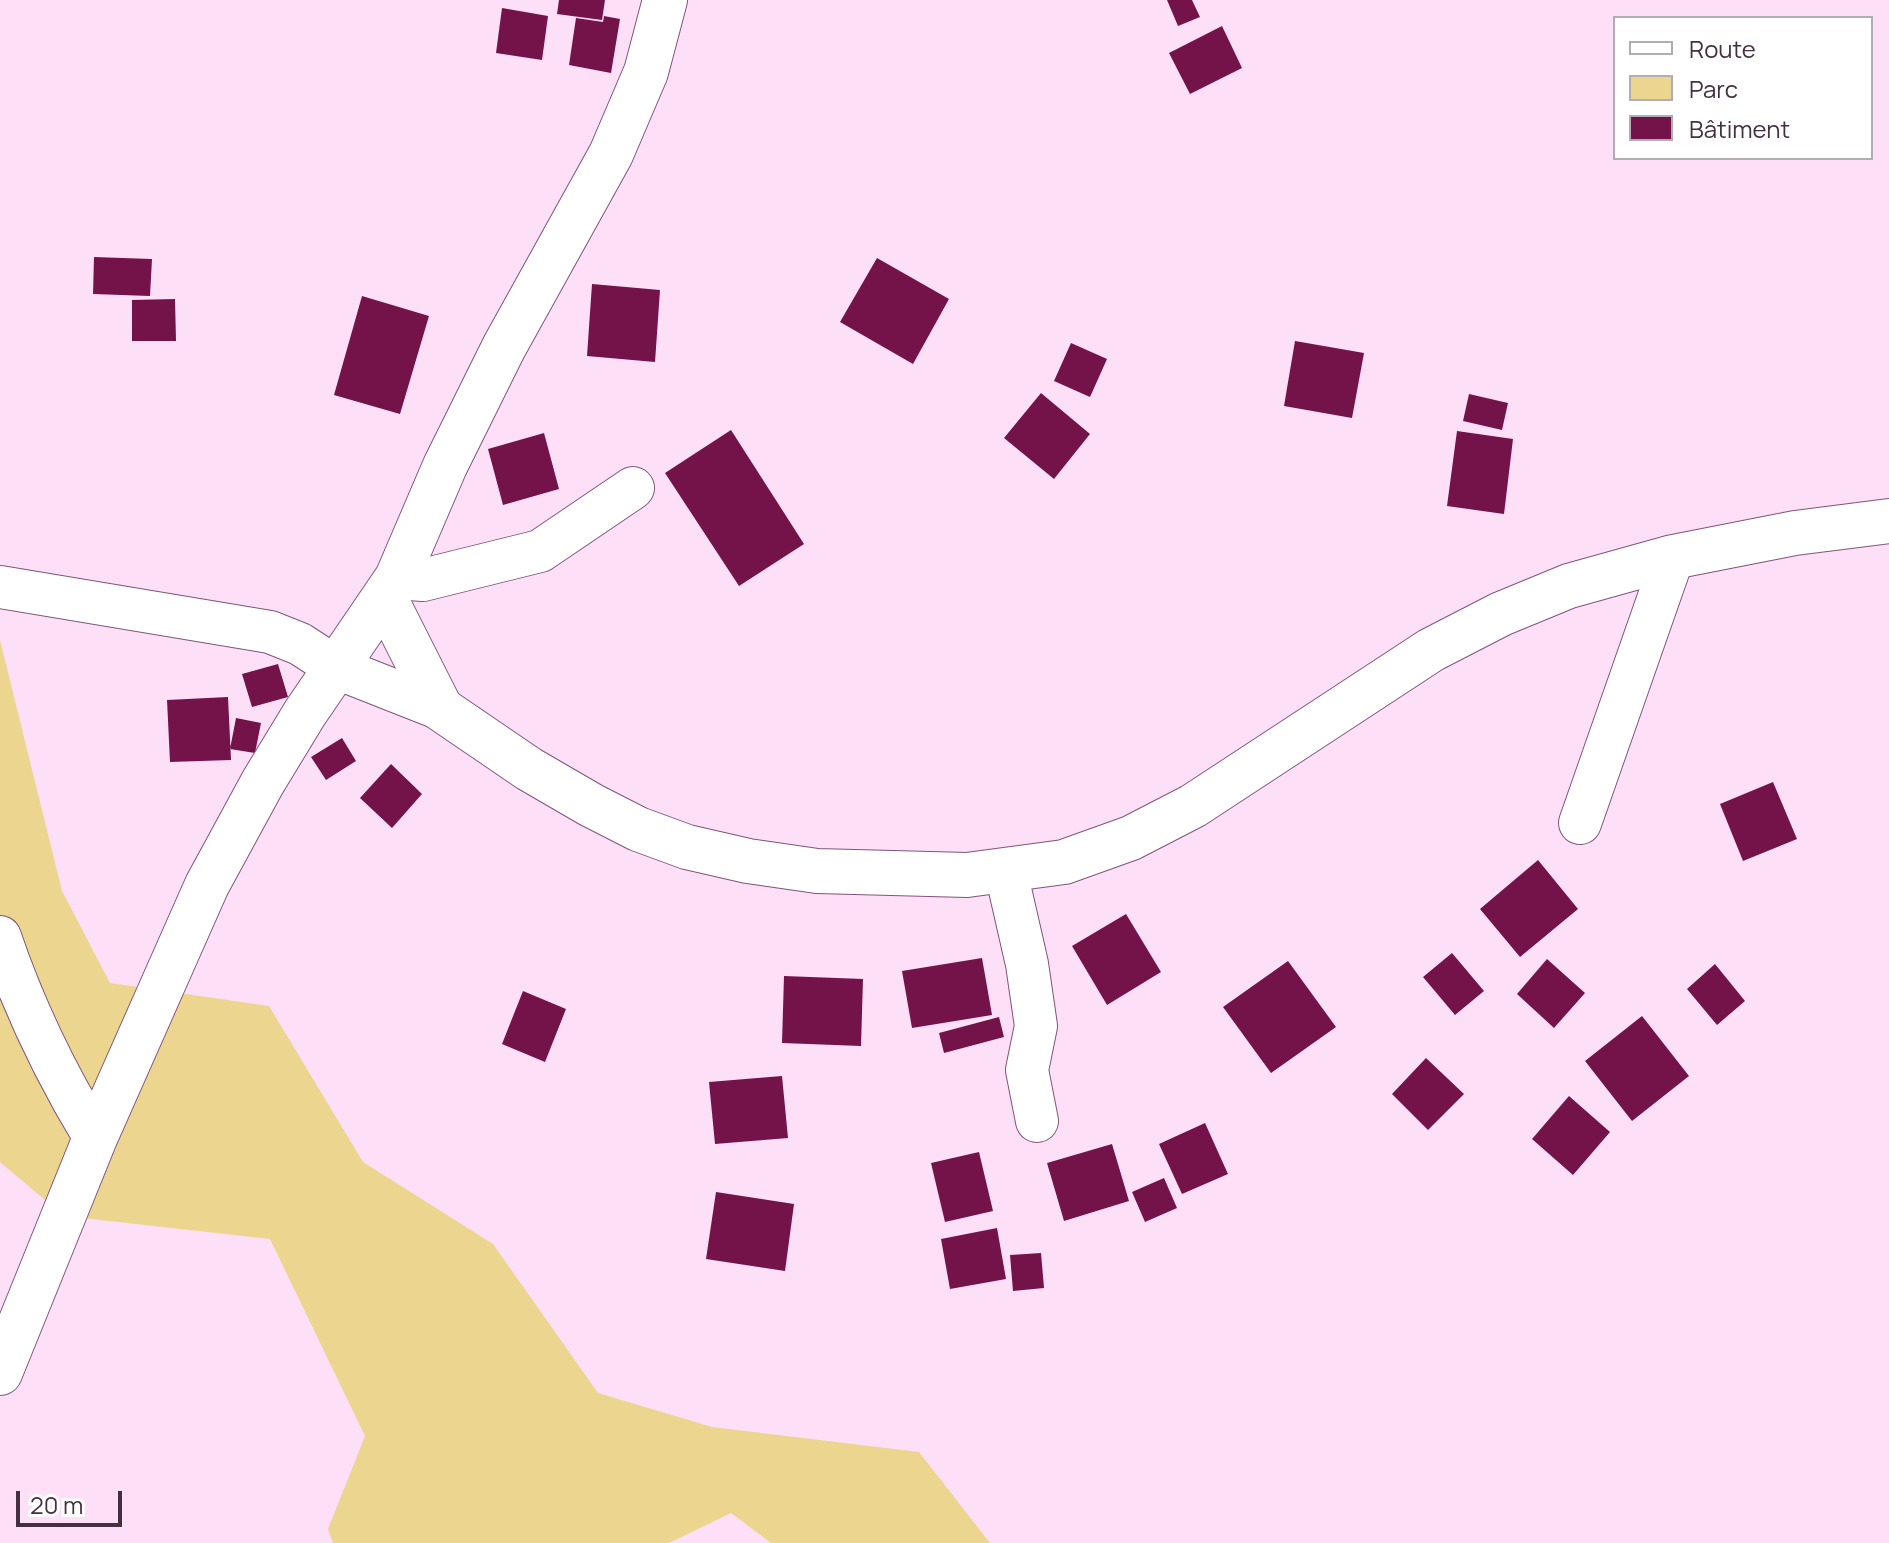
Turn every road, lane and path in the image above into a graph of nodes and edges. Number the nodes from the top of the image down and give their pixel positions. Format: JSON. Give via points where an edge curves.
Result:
{"nodes":[{"id":1,"x":665,"y":0,"type":"edge"},
{"id":2,"x":633,"y":488,"type":"dead end"},
{"id":3,"x":1889,"y":521,"type":"edge"},
{"id":4,"x":1673,"y":557,"type":"junction"},
{"id":5,"x":0,"y":587,"type":"edge"},
{"id":6,"x":391,"y":588,"type":"junction"},
{"id":7,"x":337,"y":668,"type":"junction"},
{"id":8,"x":441,"y":709,"type":"junction"},
{"id":9,"x":1580,"y":823,"type":"dead end"},
{"id":10,"x":1006,"y":872,"type":"junction"},
{"id":11,"x":0,"y":937,"type":"edge"},
{"id":12,"x":1037,"y":1121,"type":"dead end"},
{"id":13,"x":95,"y":1138,"type":"junction"},
{"id":14,"x":0,"y":1373,"type":"edge"}],
"edges":[{"from":1,"to":6,"type":"street","via":[[646,72],[611,154],[504,347]]},
{"from":2,"to":6,"type":"street","via":[[540,551]]},
{"from":3,"to":4,"type":"street"},
{"from":4,"to":9,"type":"street"},
{"from":4,"to":10,"type":"street","via":[[1569,586],[1431,650],[1193,806],[1131,838],[1064,862]]},
{"from":5,"to":7,"type":"street","via":[[270,632]]},
{"from":6,"to":7,"type":"street"},
{"from":6,"to":8,"type":"street"},
{"from":7,"to":8,"type":"street"},
{"from":7,"to":13,"type":"street","via":[[263,782],[207,885]]},
{"from":8,"to":10,"type":"street","via":[[591,805],[687,847],[817,871]]},
{"from":10,"to":12,"type":"street","via":[[1036,1026],[1027,1070]]},
{"from":11,"to":13,"type":"street","via":[[20,996],[64,1088]]},
{"from":13,"to":14,"type":"street"}]}
